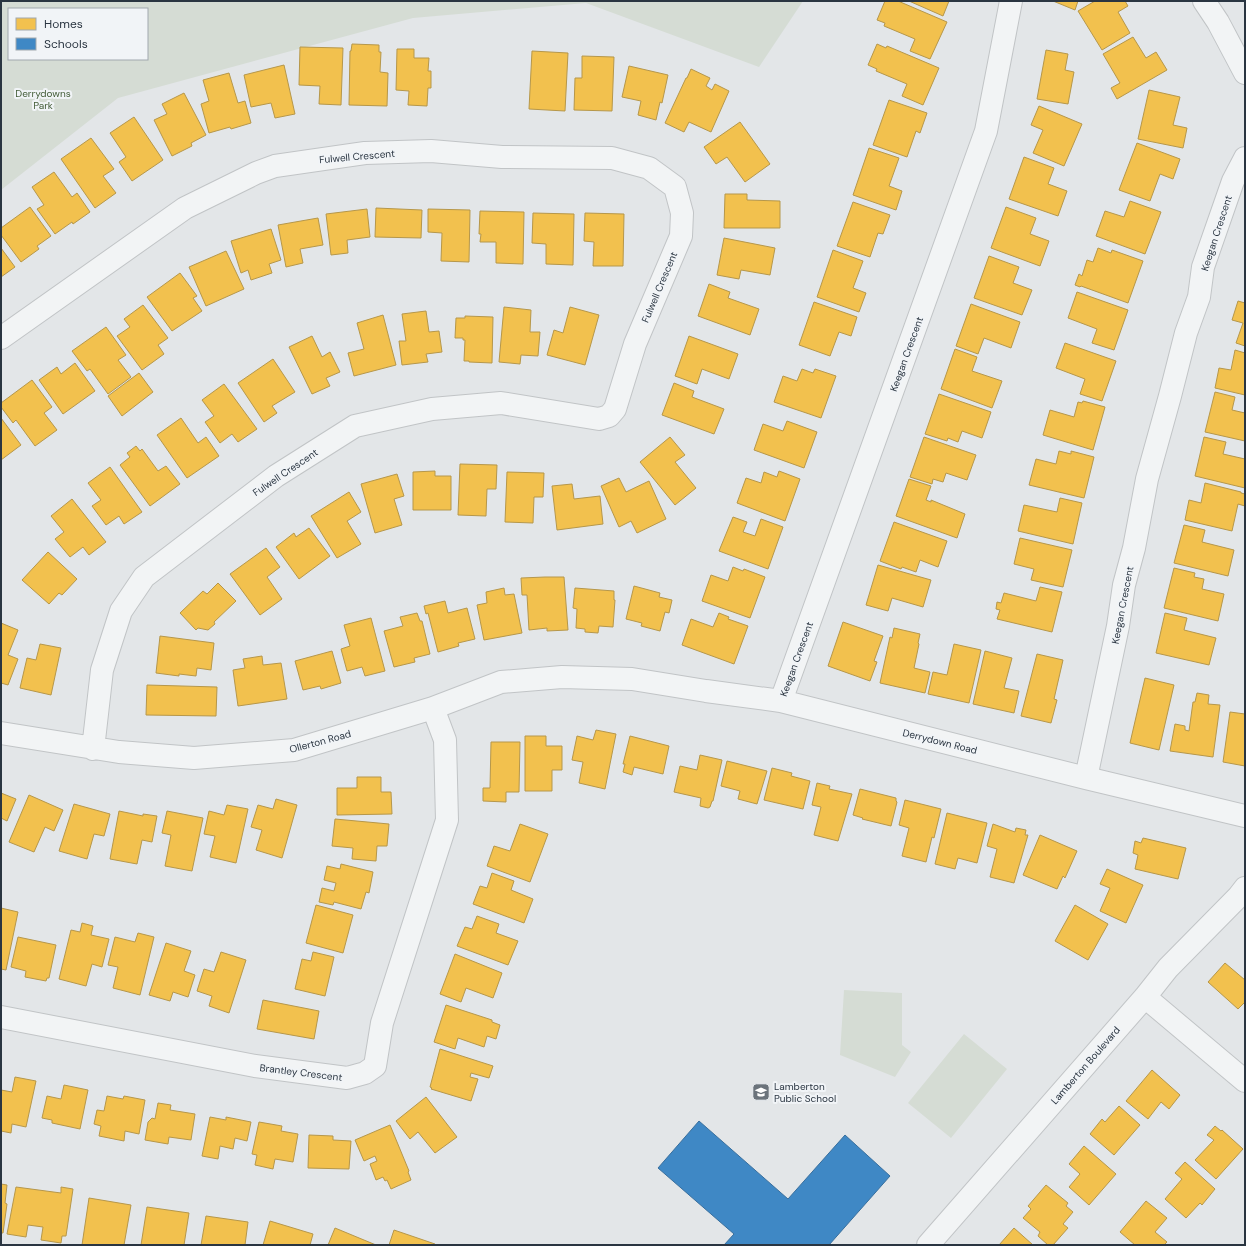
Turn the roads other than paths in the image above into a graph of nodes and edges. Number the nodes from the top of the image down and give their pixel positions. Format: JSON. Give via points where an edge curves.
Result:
{"nodes":[{"id":1,"x":1011,"y":1,"type":"edge"},
{"id":2,"x":1204,"y":1,"type":"edge"},
{"id":3,"x":1245,"y":73,"type":"edge"},
{"id":4,"x":1245,"y":158,"type":"edge"},
{"id":5,"x":1,"y":338,"type":"edge"},
{"id":6,"x":632,"y":679,"type":"joint"},
{"id":7,"x":781,"y":701,"type":"junction"},
{"id":8,"x":433,"y":708,"type":"junction"},
{"id":9,"x":1,"y":733,"type":"edge"},
{"id":10,"x":93,"y":749,"type":"junction"},
{"id":11,"x":1086,"y":778,"type":"junction"},
{"id":12,"x":1245,"y":816,"type":"edge"},
{"id":13,"x":1245,"y":888,"type":"edge"},
{"id":14,"x":1145,"y":997,"type":"junction"},
{"id":15,"x":1,"y":1017,"type":"edge"},
{"id":16,"x":1245,"y":1081,"type":"edge"},
{"id":17,"x":928,"y":1245,"type":"edge"}],
"edges":[{"from":1,"to":7,"type":"street","name":"Keegan Crescent","via":[[986,130]]},
{"from":2,"to":3,"type":"street"},
{"from":4,"to":11,"type":"street","name":"Keegan Crescent","via":[[1233,181],[1203,267],[1199,297],[1186,333],[1147,479]]},
{"from":5,"to":10,"type":"street","name":"Fulwell Crescent","via":[[185,208],[275,166],[365,154],[431,151],[502,157],[612,158],[649,168],[674,188],[682,213],[681,236],[636,344],[615,409],[609,416],[599,419],[501,403],[432,409],[355,426],[276,476],[144,577],[121,611],[102,670]]},
{"from":6,"to":7,"type":"street","name":"Derrydown Road"},
{"from":6,"to":8,"type":"street","name":"Ollerton Road","via":[[562,677],[501,682]]},
{"from":7,"to":11,"type":"street","name":"Derrydown Road"},
{"from":8,"to":10,"type":"street","name":"Ollerton Road","via":[[294,750],[194,758]]},
{"from":8,"to":15,"type":"street","name":"Brantley Crescent","via":[[445,740],[447,820],[382,1023],[375,1066],[365,1073],[347,1078],[254,1066]]},
{"from":9,"to":10,"type":"street","name":"Ollerton Road"},
{"from":11,"to":12,"type":"street","name":"Derrydown Road"},
{"from":13,"to":14,"type":"street","name":"Lamberton Boulevard","via":[[1168,968]]},
{"from":14,"to":16,"type":"street"},
{"from":14,"to":17,"type":"street","name":"Lamberton Boulevard"}]}
